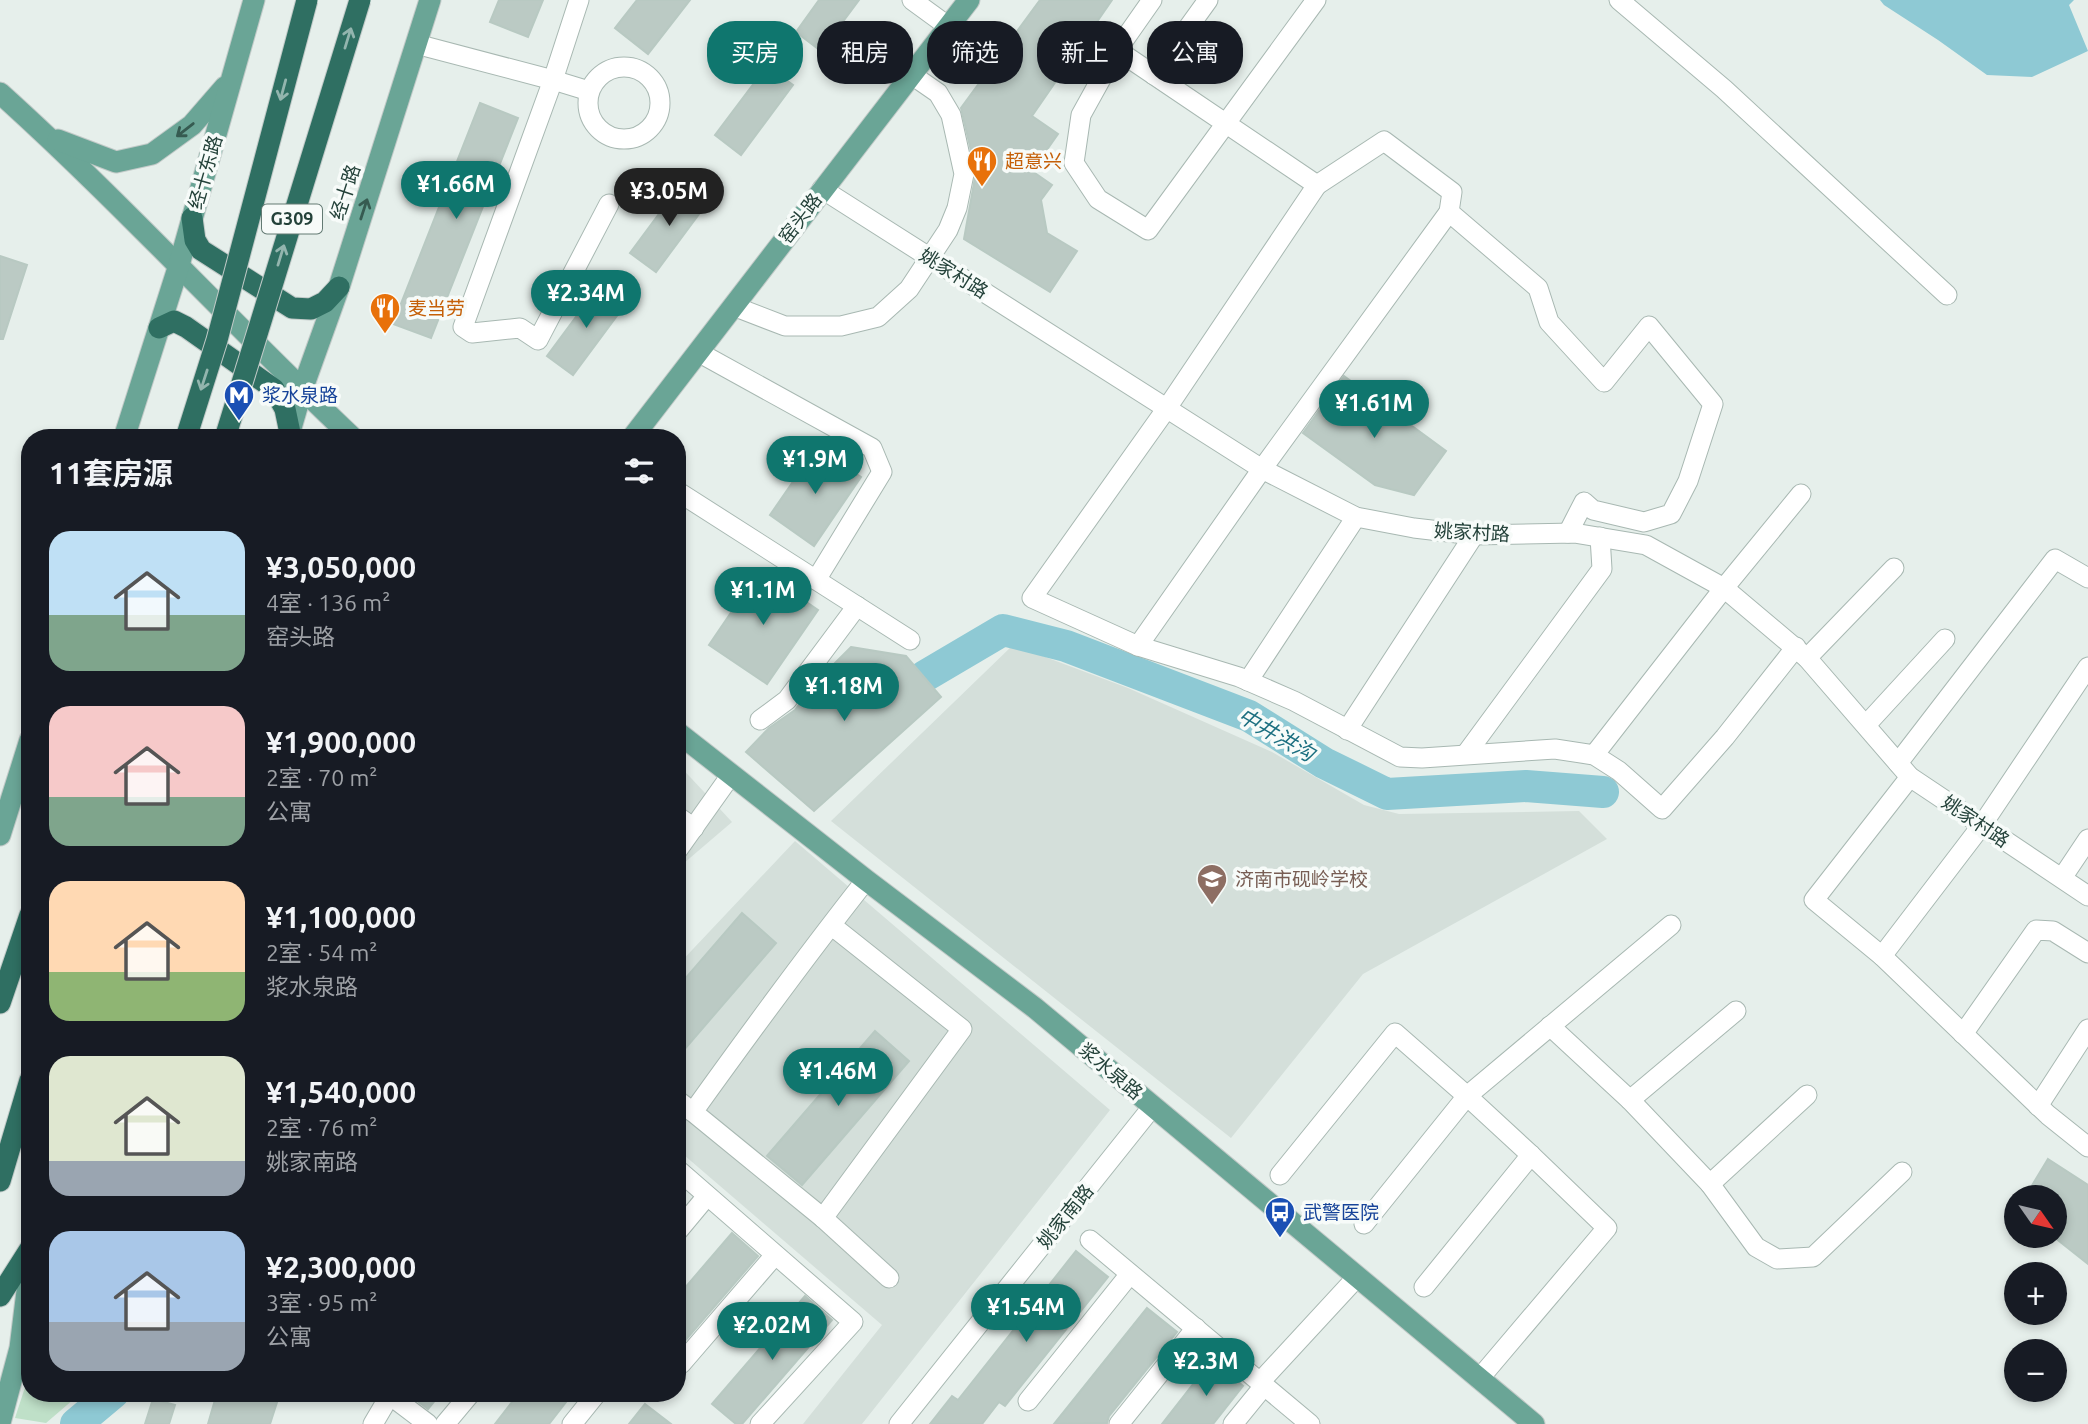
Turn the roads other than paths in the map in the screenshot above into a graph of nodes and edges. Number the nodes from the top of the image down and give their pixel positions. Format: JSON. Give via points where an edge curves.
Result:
{"nodes":[{"id":1,"x":254,"y":0,"type":"edge"},
{"id":2,"x":307,"y":0,"type":"edge"},
{"id":3,"x":360,"y":0,"type":"edge"},
{"id":4,"x":430,"y":0,"type":"edge"},
{"id":5,"x":579,"y":0,"type":"edge"},
{"id":6,"x":912,"y":0,"type":"edge"},
{"id":7,"x":970,"y":0,"type":"edge"},
{"id":8,"x":1153,"y":0,"type":"edge"},
{"id":9,"x":1208,"y":0,"type":"edge"},
{"id":10,"x":1317,"y":0,"type":"edge"},
{"id":11,"x":1619,"y":0,"type":"edge"},
{"id":12,"x":941,"y":21,"type":"edge"},
{"id":13,"x":954,"y":21,"type":"edge"},
{"id":14,"x":1193,"y":21,"type":"edge"},
{"id":15,"x":1133,"y":28,"type":"edge"},
{"id":16,"x":416,"y":44,"type":"junction"},
{"id":17,"x":927,"y":56,"type":"edge"},
{"id":18,"x":913,"y":74,"type":"edge"},
{"id":19,"x":913,"y":76,"type":"edge"},
{"id":20,"x":231,"y":80,"type":"junction"},
{"id":21,"x":553,"y":80,"type":"junction"},
{"id":22,"x":905,"y":84,"type":"edge"},
{"id":23,"x":1098,"y":84,"type":"edge"},
{"id":24,"x":1167,"y":84,"type":"edge"},
{"id":25,"x":589,"y":91,"type":"dead end"},
{"id":26,"x":0,"y":93,"type":"edge"},
{"id":27,"x":1227,"y":124,"type":"junction"},
{"id":28,"x":47,"y":135,"type":"junction"},
{"id":29,"x":1317,"y":185,"type":"junction"},
{"id":30,"x":822,"y":190,"type":"junction"},
{"id":31,"x":609,"y":204,"type":"dead end"},
{"id":32,"x":1449,"y":212,"type":"junction"},
{"id":33,"x":192,"y":218,"type":"junction"},
{"id":34,"x":930,"y":258,"type":"junction"},
{"id":35,"x":179,"y":265,"type":"junction"},
{"id":36,"x":339,"y":287,"type":"junction"},
{"id":37,"x":1947,"y":295,"type":"dead end"},
{"id":38,"x":733,"y":306,"type":"junction"},
{"id":39,"x":159,"y":328,"type":"junction"},
{"id":40,"x":698,"y":352,"type":"junction"},
{"id":41,"x":302,"y":390,"type":"junction"},
{"id":42,"x":1167,"y":408,"type":"junction"},
{"id":43,"x":127,"y":429,"type":"edge"},
{"id":44,"x":189,"y":429,"type":"edge"},
{"id":45,"x":228,"y":429,"type":"edge"},
{"id":46,"x":288,"y":429,"type":"edge"},
{"id":47,"x":291,"y":429,"type":"edge"},
{"id":48,"x":343,"y":429,"type":"edge"},
{"id":49,"x":639,"y":429,"type":"edge"},
{"id":50,"x":1262,"y":469,"type":"junction"},
{"id":51,"x":1801,"y":494,"type":"dead end"},
{"id":52,"x":686,"y":497,"type":"edge"},
{"id":53,"x":1356,"y":517,"type":"junction"},
{"id":54,"x":1567,"y":533,"type":"junction"},
{"id":55,"x":1474,"y":535,"type":"junction"},
{"id":56,"x":1600,"y":537,"type":"junction"},
{"id":57,"x":2055,"y":559,"type":"junction"},
{"id":58,"x":1894,"y":568,"type":"dead end"},
{"id":59,"x":2088,"y":578,"type":"edge"},
{"id":60,"x":816,"y":580,"type":"junction"},
{"id":61,"x":1724,"y":587,"type":"junction"},
{"id":62,"x":2088,"y":587,"type":"edge"},
{"id":63,"x":857,"y":606,"type":"junction"},
{"id":64,"x":1945,"y":639,"type":"dead end"},
{"id":65,"x":910,"y":640,"type":"dead end"},
{"id":66,"x":1138,"y":646,"type":"junction"},
{"id":67,"x":1801,"y":652,"type":"junction"},
{"id":68,"x":2088,"y":667,"type":"edge"},
{"id":69,"x":1248,"y":681,"type":"junction"},
{"id":70,"x":760,"y":719,"type":"dead end"},
{"id":71,"x":1866,"y":725,"type":"junction"},
{"id":72,"x":1347,"y":730,"type":"junction"},
{"id":73,"x":686,"y":739,"type":"edge"},
{"id":74,"x":1466,"y":754,"type":"junction"},
{"id":75,"x":1594,"y":754,"type":"junction"},
{"id":76,"x":21,"y":768,"type":"edge"},
{"id":77,"x":1904,"y":770,"type":"junction"},
{"id":78,"x":730,"y":775,"type":"junction"},
{"id":79,"x":686,"y":822,"type":"edge"},
{"id":80,"x":1982,"y":825,"type":"junction"},
{"id":81,"x":694,"y":828,"type":"junction"},
{"id":82,"x":0,"y":835,"type":"edge"},
{"id":83,"x":686,"y":839,"type":"edge"},
{"id":84,"x":2088,"y":839,"type":"edge"},
{"id":85,"x":2062,"y":878,"type":"junction"},
{"id":86,"x":866,"y":880,"type":"junction"},
{"id":87,"x":2088,"y":896,"type":"edge"},
{"id":88,"x":831,"y":925,"type":"junction"},
{"id":89,"x":1671,"y":925,"type":"dead end"},
{"id":90,"x":21,"y":941,"type":"edge"},
{"id":91,"x":2088,"y":953,"type":"edge"},
{"id":92,"x":1882,"y":956,"type":"junction"},
{"id":93,"x":0,"y":1003,"type":"edge"},
{"id":94,"x":1736,"y":1011,"type":"dead end"},
{"id":95,"x":1550,"y":1026,"type":"junction"},
{"id":96,"x":2088,"y":1029,"type":"edge"},
{"id":97,"x":1963,"y":1034,"type":"junction"},
{"id":98,"x":1807,"y":1095,"type":"dead end"},
{"id":99,"x":1467,"y":1096,"type":"junction"},
{"id":100,"x":1630,"y":1100,"type":"junction"},
{"id":101,"x":686,"y":1105,"type":"edge"},
{"id":102,"x":1153,"y":1106,"type":"junction"},
{"id":103,"x":2038,"y":1106,"type":"junction"},
{"id":104,"x":686,"y":1107,"type":"edge"},
{"id":105,"x":21,"y":1110,"type":"edge"},
{"id":106,"x":2088,"y":1147,"type":"edge"},
{"id":107,"x":1531,"y":1155,"type":"junction"},
{"id":108,"x":1902,"y":1172,"type":"dead end"},
{"id":109,"x":1280,"y":1175,"type":"dead end"},
{"id":110,"x":686,"y":1177,"type":"edge"},
{"id":111,"x":0,"y":1181,"type":"edge"},
{"id":112,"x":1710,"y":1184,"type":"junction"},
{"id":113,"x":707,"y":1196,"type":"junction"},
{"id":114,"x":823,"y":1218,"type":"junction"},
{"id":115,"x":686,"y":1221,"type":"edge"},
{"id":116,"x":1364,"y":1224,"type":"dead end"},
{"id":117,"x":1090,"y":1240,"type":"dead end"},
{"id":118,"x":775,"y":1255,"type":"junction"},
{"id":119,"x":21,"y":1263,"type":"edge"},
{"id":120,"x":1130,"y":1274,"type":"junction"},
{"id":121,"x":1357,"y":1277,"type":"junction"},
{"id":122,"x":889,"y":1278,"type":"dead end"},
{"id":123,"x":1424,"y":1286,"type":"dead end"},
{"id":124,"x":0,"y":1296,"type":"edge"},
{"id":125,"x":1196,"y":1328,"type":"junction"},
{"id":126,"x":21,"y":1340,"type":"edge"},
{"id":127,"x":686,"y":1358,"type":"edge"},
{"id":128,"x":1479,"y":1379,"type":"junction"},
{"id":129,"x":1262,"y":1384,"type":"junction"},
{"id":130,"x":1028,"y":1401,"type":"dead end"},
{"id":131,"x":385,"y":1402,"type":"edge"},
{"id":132,"x":399,"y":1402,"type":"edge"},
{"id":133,"x":463,"y":1402,"type":"edge"},
{"id":134,"x":590,"y":1402,"type":"edge"},
{"id":135,"x":0,"y":1423,"type":"edge"},
{"id":136,"x":373,"y":1424,"type":"edge"},
{"id":137,"x":428,"y":1424,"type":"edge"},
{"id":138,"x":445,"y":1424,"type":"edge"},
{"id":139,"x":572,"y":1424,"type":"edge"},
{"id":140,"x":760,"y":1424,"type":"edge"},
{"id":141,"x":899,"y":1424,"type":"edge"},
{"id":142,"x":1119,"y":1424,"type":"edge"},
{"id":143,"x":1233,"y":1424,"type":"edge"},
{"id":144,"x":1310,"y":1424,"type":"edge"},
{"id":145,"x":1534,"y":1424,"type":"edge"}],
"edges":[{"from":1,"to":20,"type":"main road"},
{"from":2,"to":44,"type":"highway","number":"G309","one_way":true,"bridge":true,"via":[[218,340]]},
{"from":45,"to":3,"type":"highway","number":"G309","one_way":true,"bridge":true},
{"from":4,"to":16,"type":"main road","name":"经十路"},
{"from":5,"to":21,"type":"street"},
{"from":6,"to":12,"type":"street"},
{"from":7,"to":13,"type":"main road","name":"窑头路"},
{"from":8,"to":15,"type":"street"},
{"from":9,"to":14,"type":"street"},
{"from":10,"to":27,"type":"street"},
{"from":11,"to":37,"type":"street","via":[[1724,89]]},
{"from":16,"to":21,"type":"street"},
{"from":36,"to":16,"type":"main road","name":"经十路","one_way":true},
{"from":17,"to":18,"type":"main road","name":"窑头路"},
{"from":19,"to":34,"type":"street","via":[[938,93],[951,115],[964,174],[957,208]]},
{"from":20,"to":28,"type":"main road","one_way":true,"via":[[192,125],[152,154],[116,162]]},
{"from":20,"to":33,"type":"main road","name":"经十东路"},
{"from":21,"to":25,"type":"street"},
{"from":21,"to":31,"type":"street","via":[[463,327],[472,333],[520,328],[538,340]]},
{"from":22,"to":30,"type":"main road","name":"窑头路"},
{"from":23,"to":27,"type":"street","via":[[1081,115],[1074,163],[1097,199],[1148,230]]},
{"from":24,"to":27,"type":"street"},
{"from":26,"to":28,"type":"main road"},
{"from":27,"to":29,"type":"street"},
{"from":28,"to":35,"type":"main road"},
{"from":29,"to":32,"type":"street","via":[[1384,141],[1452,192]]},
{"from":29,"to":42,"type":"street"},
{"from":30,"to":34,"type":"street","name":"姚家村路"},
{"from":30,"to":38,"type":"main road","name":"窑头路"},
{"from":32,"to":50,"type":"street"},
{"from":32,"to":54,"type":"street","via":[[1538,288],[1549,322],[1604,383],[1649,326],[1713,404],[1688,481],[1671,514],[1644,522],[1593,510],[1584,502]]},
{"from":33,"to":35,"type":"main road","name":"经十东路"},
{"from":33,"to":36,"type":"highway","via":[[201,250],[292,307],[311,309]]},
{"from":34,"to":38,"type":"street","via":[[909,289],[878,317],[841,326],[785,326]]},
{"from":34,"to":42,"type":"street","name":"姚家村路"},
{"from":35,"to":39,"type":"main road"},
{"from":35,"to":41,"type":"main road"},
{"from":36,"to":41,"type":"main road","name":"经十路"},
{"from":38,"to":40,"type":"main road","name":"窑头路"},
{"from":39,"to":43,"type":"main road"},
{"from":39,"to":46,"type":"highway","via":[[174,321],[186,327],[274,389],[285,409]]},
{"from":40,"to":49,"type":"main road","name":"窑头路"},
{"from":40,"to":60,"type":"street","via":[[872,448],[882,472]]},
{"from":41,"to":47,"type":"main road","name":"经十路"},
{"from":41,"to":48,"type":"main road"},
{"from":42,"to":50,"type":"street","name":"姚家村路"},
{"from":42,"to":66,"type":"street","via":[[1032,598]]},
{"from":50,"to":53,"type":"street","name":"姚家村路"},
{"from":50,"to":66,"type":"street"},
{"from":51,"to":61,"type":"street"},
{"from":52,"to":60,"type":"street"},
{"from":53,"to":55,"type":"street","name":"姚家村路"},
{"from":53,"to":69,"type":"street"},
{"from":54,"to":55,"type":"street","name":"姚家村路"},
{"from":54,"to":56,"type":"street","name":"姚家村路"},
{"from":55,"to":72,"type":"street"},
{"from":56,"to":61,"type":"street","name":"姚家村路","via":[[1646,545]]},
{"from":56,"to":74,"type":"street","via":[[1602,569]]},
{"from":57,"to":59,"type":"street"},
{"from":57,"to":62,"type":"street"},
{"from":57,"to":77,"type":"street"},
{"from":58,"to":67,"type":"street"},
{"from":60,"to":63,"type":"street"},
{"from":61,"to":67,"type":"street","name":"姚家村路"},
{"from":61,"to":75,"type":"street"},
{"from":63,"to":65,"type":"street"},
{"from":63,"to":70,"type":"street","via":[[786,700]]},
{"from":64,"to":71,"type":"street"},
{"from":66,"to":69,"type":"street"},
{"from":67,"to":71,"type":"street","name":"姚家村路"},
{"from":67,"to":75,"type":"street","via":[[1662,809]]},
{"from":68,"to":80,"type":"street"},
{"from":69,"to":72,"type":"street"},
{"from":71,"to":77,"type":"street","name":"姚家村路"},
{"from":72,"to":74,"type":"street","via":[[1400,757]]},
{"from":73,"to":78,"type":"main road","name":"浆水泉路"},
{"from":74,"to":75,"type":"street","via":[[1555,749]]},
{"from":76,"to":82,"type":"main road"},
{"from":77,"to":80,"type":"street","name":"姚家村路"},
{"from":77,"to":92,"type":"street","via":[[1814,900]]},
{"from":78,"to":81,"type":"street"},
{"from":78,"to":86,"type":"main road","name":"浆水泉路"},
{"from":79,"to":81,"type":"street"},
{"from":80,"to":85,"type":"street","name":"姚家村路"},
{"from":80,"to":92,"type":"street"},
{"from":81,"to":83,"type":"street"},
{"from":84,"to":85,"type":"street"},
{"from":85,"to":87,"type":"street","name":"姚家村路"},
{"from":86,"to":88,"type":"street"},
{"from":86,"to":102,"type":"main road","name":"浆水泉路","via":[[1035,1008]]},
{"from":88,"to":101,"type":"street"},
{"from":88,"to":114,"type":"street","via":[[962,1029]]},
{"from":89,"to":95,"type":"street"},
{"from":90,"to":93,"type":"highway"},
{"from":91,"to":97,"type":"street","via":[[2053,931],[2036,930]]},
{"from":92,"to":97,"type":"street"},
{"from":94,"to":100,"type":"street"},
{"from":95,"to":99,"type":"street"},
{"from":95,"to":100,"type":"street"},
{"from":96,"to":103,"type":"street"},
{"from":97,"to":103,"type":"street"},
{"from":98,"to":112,"type":"street"},
{"from":99,"to":107,"type":"street"},
{"from":99,"to":109,"type":"street","via":[[1395,1033]]},
{"from":99,"to":116,"type":"street"},
{"from":100,"to":112,"type":"street"},
{"from":102,"to":121,"type":"main road","name":"浆水泉路"},
{"from":102,"to":141,"type":"street","name":"姚家南路"},
{"from":103,"to":106,"type":"street"},
{"from":104,"to":114,"type":"street"},
{"from":105,"to":111,"type":"highway"},
{"from":107,"to":123,"type":"street"},
{"from":107,"to":128,"type":"street","via":[[1607,1228]]},
{"from":108,"to":112,"type":"street","via":[[1813,1257],[1777,1259],[1756,1247]]},
{"from":110,"to":113,"type":"street"},
{"from":113,"to":115,"type":"street"},
{"from":113,"to":118,"type":"street"},
{"from":114,"to":122,"type":"street"},
{"from":117,"to":120,"type":"street"},
{"from":118,"to":127,"type":"street"},
{"from":118,"to":140,"type":"street","via":[[853,1322]]},
{"from":119,"to":124,"type":"highway"},
{"from":120,"to":125,"type":"street"},
{"from":120,"to":130,"type":"street"},
{"from":121,"to":128,"type":"main road","name":"浆水泉路"},
{"from":121,"to":129,"type":"street"},
{"from":125,"to":129,"type":"street"},
{"from":125,"to":142,"type":"street"},
{"from":126,"to":135,"type":"main road"},
{"from":128,"to":145,"type":"main road","name":"浆水泉路"},
{"from":129,"to":143,"type":"street"},
{"from":129,"to":144,"type":"street"},
{"from":131,"to":136,"type":"street"},
{"from":132,"to":137,"type":"street"},
{"from":133,"to":138,"type":"street"},
{"from":134,"to":139,"type":"street"}]}
